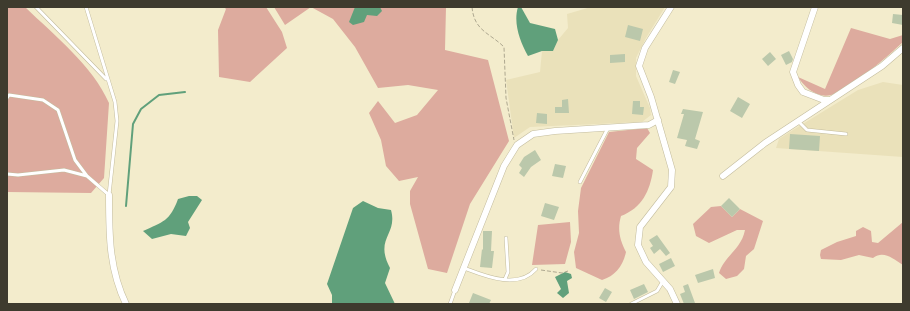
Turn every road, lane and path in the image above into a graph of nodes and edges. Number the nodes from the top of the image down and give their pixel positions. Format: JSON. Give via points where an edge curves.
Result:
{"nodes":[{"id":1,"x":36,"y":7,"type":"edge"},
{"id":2,"x":86,"y":7,"type":"edge"},
{"id":3,"x":472,"y":7,"type":"edge"},
{"id":4,"x":671,"y":7,"type":"edge"},
{"id":5,"x":815,"y":7,"type":"edge"},
{"id":6,"x":903,"y":48,"type":"edge"},
{"id":7,"x":107,"y":80,"type":"junction"},
{"id":8,"x":7,"y":98,"type":"edge"},
{"id":9,"x":830,"y":100,"type":"junction"},
{"id":10,"x":658,"y":120,"type":"junction"},
{"id":11,"x":798,"y":121,"type":"junction"},
{"id":12,"x":609,"y":127,"type":"junction"},
{"id":13,"x":846,"y":134,"type":"dead end"},
{"id":14,"x":517,"y":145,"type":"junction"},
{"id":15,"x":7,"y":174,"type":"edge"},
{"id":16,"x":87,"y":176,"type":"junction"},
{"id":17,"x":723,"y":176,"type":"dead end"},
{"id":18,"x":580,"y":182,"type":"dead end"},
{"id":19,"x":109,"y":195,"type":"junction"},
{"id":20,"x":506,"y":238,"type":"dead end"},
{"id":21,"x":464,"y":268,"type":"junction"},
{"id":22,"x":536,"y":269,"type":"joint"},
{"id":23,"x":568,"y":271,"type":"dead end"},
{"id":24,"x":505,"y":279,"type":"junction"},
{"id":25,"x":663,"y":281,"type":"junction"},
{"id":26,"x":456,"y":290,"type":"joint"},
{"id":27,"x":126,"y":304,"type":"edge"},
{"id":28,"x":450,"y":304,"type":"edge"},
{"id":29,"x":631,"y":304,"type":"edge"},
{"id":30,"x":677,"y":304,"type":"edge"}],
"edges":[{"from":1,"to":7,"type":"lane"},
{"from":2,"to":7,"type":"lane"},
{"from":3,"to":14,"type":"path","via":[[473,14],[484,33],[504,47],[506,98],[510,125]]},
{"from":4,"to":10,"type":"street","via":[[645,48],[639,66]]},
{"from":5,"to":9,"type":"street","via":[[793,72],[804,92]]},
{"from":6,"to":9,"type":"street","via":[[882,66]]},
{"from":7,"to":19,"type":"lane","via":[[115,102],[117,120]]},
{"from":8,"to":16,"type":"lane","via":[[9,95],[43,100],[58,110],[74,160]]},
{"from":9,"to":11,"type":"street"},
{"from":10,"to":12,"type":"street","via":[[649,125]]},
{"from":10,"to":25,"type":"street","via":[[672,170],[670,187],[640,227],[638,245],[646,262]]},
{"from":11,"to":13,"type":"lane","via":[[807,130]]},
{"from":11,"to":17,"type":"street"},
{"from":12,"to":14,"type":"street","via":[[533,134]]},
{"from":12,"to":18,"type":"lane"},
{"from":14,"to":21,"type":"street","via":[[504,166]]},
{"from":15,"to":16,"type":"lane","via":[[64,170]]},
{"from":16,"to":19,"type":"lane"},
{"from":19,"to":27,"type":"street","via":[[111,257],[115,278]]},
{"from":20,"to":24,"type":"lane","via":[[508,272]]},
{"from":21,"to":24,"type":"lane","via":[[491,278]]},
{"from":21,"to":26,"type":"street"},
{"from":22,"to":23,"type":"path","via":[[562,273]]},
{"from":22,"to":24,"type":"lane","via":[[532,274],[523,277]]},
{"from":25,"to":29,"type":"lane","via":[[657,291]]},
{"from":25,"to":30,"type":"street"},
{"from":26,"to":28,"type":"lane"}]}
